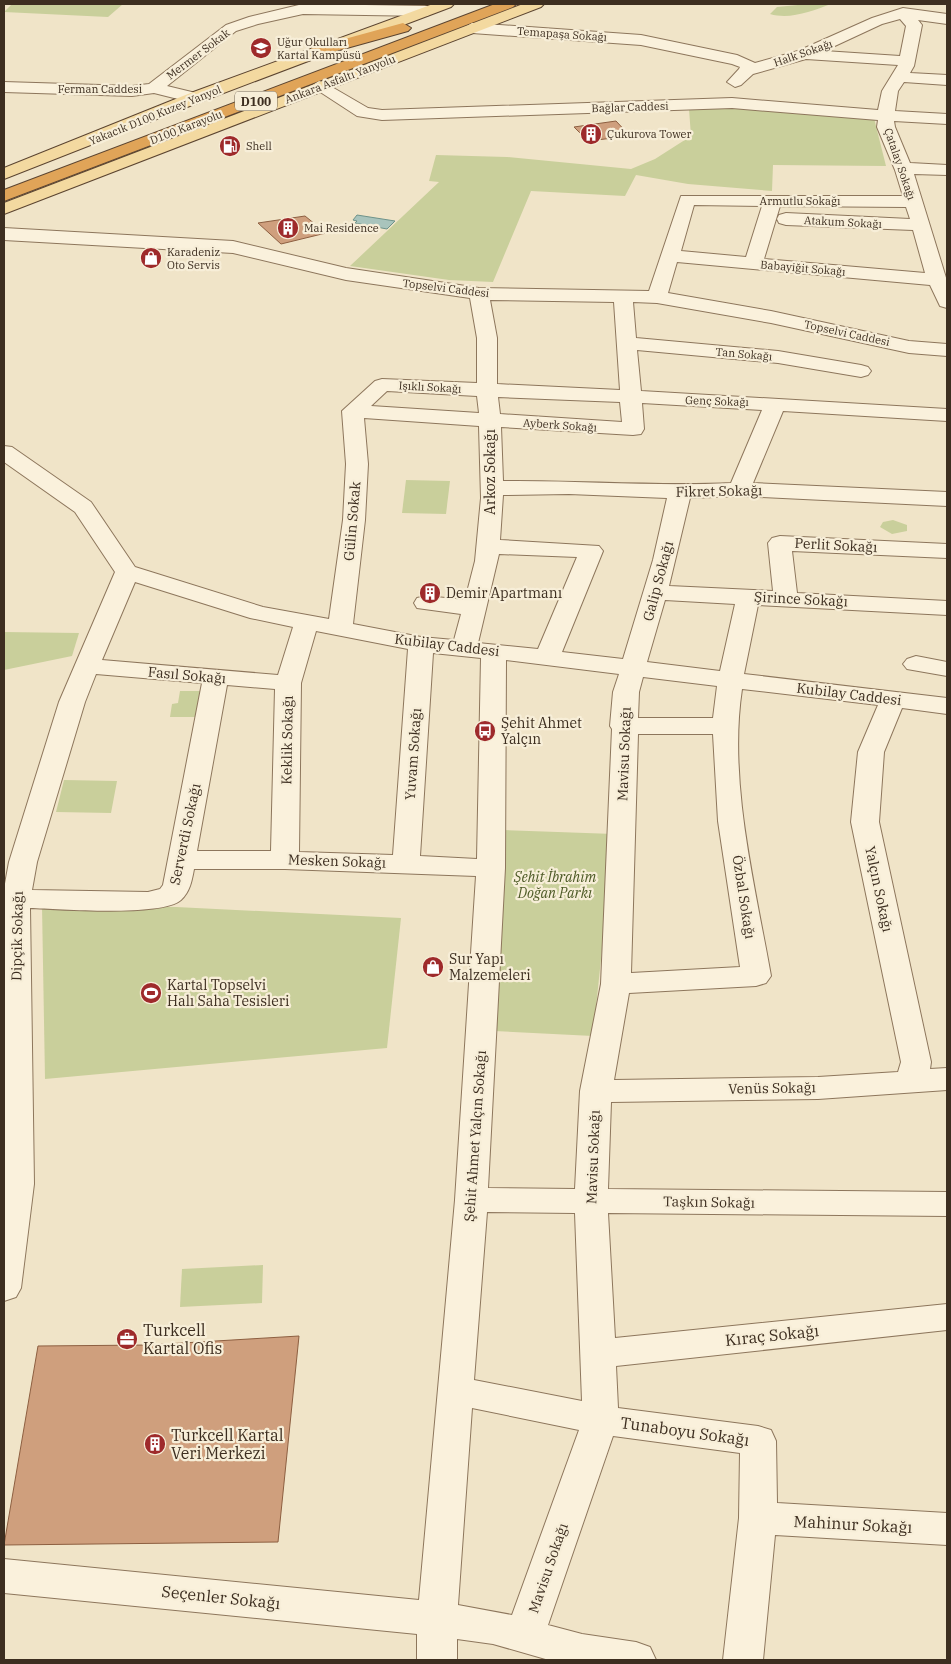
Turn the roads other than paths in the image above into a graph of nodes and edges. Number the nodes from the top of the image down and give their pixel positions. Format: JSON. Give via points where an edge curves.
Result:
{"nodes":[{"id":1,"x":446,"y":4,"type":"edge"},
{"id":2,"x":473,"y":4,"type":"edge"},
{"id":3,"x":508,"y":4,"type":"edge"},
{"id":4,"x":536,"y":4,"type":"edge"},
{"id":5,"x":868,"y":4,"type":"edge"},
{"id":6,"x":308,"y":6,"type":"edge"},
{"id":7,"x":908,"y":9,"type":"edge"},
{"id":8,"x":427,"y":11,"type":"junction"},
{"id":9,"x":947,"y":19,"type":"edge"},
{"id":10,"x":877,"y":21,"type":"junction"},
{"id":11,"x":407,"y":27,"type":"junction"},
{"id":12,"x":472,"y":28,"type":"junction"},
{"id":13,"x":318,"y":51,"type":"junction"},
{"id":14,"x":804,"y":54,"type":"junction"},
{"id":15,"x":907,"y":61,"type":"junction"},
{"id":16,"x":747,"y":71,"type":"junction"},
{"id":17,"x":901,"y":77,"type":"junction"},
{"id":18,"x":947,"y":80,"type":"edge"},
{"id":19,"x":319,"y":86,"type":"junction"},
{"id":20,"x":4,"y":87,"type":"edge"},
{"id":21,"x":154,"y":88,"type":"junction"},
{"id":22,"x":194,"y":98,"type":"junction"},
{"id":23,"x":712,"y":104,"type":"junction"},
{"id":24,"x":886,"y":115,"type":"junction"},
{"id":25,"x":947,"y":119,"type":"edge"},
{"id":26,"x":903,"y":168,"type":"junction"},
{"id":27,"x":947,"y":170,"type":"edge"},
{"id":28,"x":4,"y":174,"type":"edge"},
{"id":29,"x":4,"y":183,"type":"edge"},
{"id":30,"x":4,"y":196,"type":"edge"},
{"id":31,"x":913,"y":202,"type":"junction"},
{"id":32,"x":4,"y":209,"type":"edge"},
{"id":33,"x":771,"y":210,"type":"junction"},
{"id":34,"x":919,"y":225,"type":"junction"},
{"id":35,"x":4,"y":234,"type":"edge"},
{"id":36,"x":926,"y":248,"type":"junction"},
{"id":37,"x":947,"y":251,"type":"edge"},
{"id":38,"x":669,"y":256,"type":"junction"},
{"id":39,"x":753,"y":264,"type":"junction"},
{"id":40,"x":937,"y":280,"type":"junction"},
{"id":41,"x":479,"y":294,"type":"junction"},
{"id":42,"x":623,"y":296,"type":"junction"},
{"id":43,"x":657,"y":297,"type":"junction"},
{"id":44,"x":947,"y":302,"type":"edge"},
{"id":45,"x":869,"y":337,"type":"junction"},
{"id":46,"x":626,"y":344,"type":"junction"},
{"id":47,"x":947,"y":350,"type":"edge"},
{"id":48,"x":861,"y":371,"type":"junction"},
{"id":49,"x":486,"y":390,"type":"junction"},
{"id":50,"x":630,"y":398,"type":"junction"},
{"id":51,"x":775,"y":404,"type":"junction"},
{"id":52,"x":861,"y":410,"type":"junction"},
{"id":53,"x":353,"y":412,"type":"junction"},
{"id":54,"x":947,"y":415,"type":"edge"},
{"id":55,"x":490,"y":421,"type":"junction"},
{"id":56,"x":4,"y":452,"type":"edge"},
{"id":57,"x":491,"y":488,"type":"junction"},
{"id":58,"x":739,"y":489,"type":"junction"},
{"id":59,"x":680,"y":492,"type":"junction"},
{"id":60,"x":947,"y":499,"type":"edge"},
{"id":61,"x":488,"y":547,"type":"junction"},
{"id":62,"x":947,"y":551,"type":"edge"},
{"id":63,"x":127,"y":572,"type":"junction"},
{"id":64,"x":654,"y":592,"type":"junction"},
{"id":65,"x":748,"y":597,"type":"junction"},
{"id":66,"x":786,"y":598,"type":"junction"},
{"id":67,"x":426,"y":603,"type":"dead end"},
{"id":68,"x":475,"y":608,"type":"junction"},
{"id":69,"x":947,"y":608,"type":"edge"},
{"id":70,"x":306,"y":624,"type":"junction"},
{"id":71,"x":340,"y":630,"type":"junction"},
{"id":72,"x":422,"y":644,"type":"junction"},
{"id":73,"x":464,"y":648,"type":"junction"},
{"id":74,"x":494,"y":651,"type":"junction"},
{"id":75,"x":547,"y":658,"type":"junction"},
{"id":76,"x":916,"y":664,"type":"dead end"},
{"id":77,"x":87,"y":666,"type":"junction"},
{"id":78,"x":632,"y":668,"type":"junction"},
{"id":79,"x":947,"y":669,"type":"edge"},
{"id":80,"x":216,"y":678,"type":"junction"},
{"id":81,"x":732,"y":679,"type":"junction"},
{"id":82,"x":288,"y":683,"type":"junction"},
{"id":83,"x":893,"y":700,"type":"junction"},
{"id":84,"x":947,"y":706,"type":"edge"},
{"id":85,"x":623,"y":726,"type":"junction"},
{"id":86,"x":726,"y":726,"type":"junction"},
{"id":87,"x":182,"y":860,"type":"junction"},
{"id":88,"x":285,"y":860,"type":"junction"},
{"id":89,"x":13,"y":862,"type":"edge"},
{"id":90,"x":406,"y":864,"type":"junction"},
{"id":91,"x":491,"y":868,"type":"junction"},
{"id":92,"x":16,"y":899,"type":"junction"},
{"id":93,"x":616,"y":984,"type":"junction"},
{"id":94,"x":947,"y":1079,"type":"edge"},
{"id":95,"x":910,"y":1081,"type":"junction"},
{"id":96,"x":596,"y":1091,"type":"junction"},
{"id":97,"x":471,"y":1200,"type":"junction"},
{"id":98,"x":591,"y":1200,"type":"junction"},
{"id":99,"x":947,"y":1204,"type":"edge"},
{"id":100,"x":9,"y":1205,"type":"edge"},
{"id":101,"x":4,"y":1288,"type":"edge"},
{"id":102,"x":947,"y":1317,"type":"edge"},
{"id":103,"x":598,"y":1354,"type":"junction"},
{"id":104,"x":455,"y":1390,"type":"junction"},
{"id":105,"x":601,"y":1420,"type":"junction"},
{"id":106,"x":758,"y":1518,"type":"junction"},
{"id":107,"x":947,"y":1529,"type":"edge"},
{"id":108,"x":4,"y":1576,"type":"edge"},
{"id":109,"x":437,"y":1619,"type":"junction"},
{"id":110,"x":524,"y":1636,"type":"junction"},
{"id":111,"x":584,"y":1656,"type":"edge"},
{"id":112,"x":437,"y":1660,"type":"edge"},
{"id":113,"x":636,"y":1660,"type":"edge"},
{"id":114,"x":742,"y":1660,"type":"edge"}],
"edges":[{"from":1,"to":8,"type":"main road","name":"Yakacık D100 Kuzey Yanyol"},
{"from":2,"to":11,"type":"highway","name":"D100 Karayolu","number":"D100"},
{"from":3,"to":30,"type":"highway","name":"D100 Karayolu","number":"D100"},
{"from":4,"to":12,"type":"main road","name":"Ankara Asfaltı Yanyolu"},
{"from":5,"to":10,"type":"street"},
{"from":6,"to":8,"type":"street","name":"Mermer Sokak"},
{"from":6,"to":21,"type":"street","name":"Mermer Sokak","via":[[231,28]]},
{"from":7,"to":9,"type":"street"},
{"from":7,"to":10,"type":"street","name":"Halk Sokağı"},
{"from":7,"to":15,"type":"street","name":"Çatalay Sokağı","via":[[914,25]]},
{"from":8,"to":13,"type":"main road","name":"Yakacık D100 Kuzey Yanyol"},
{"from":10,"to":14,"type":"street","name":"Halk Sokağı"},
{"from":11,"to":13,"type":"highway"},
{"from":11,"to":29,"type":"highway","name":"D100 Karayolu","number":"D100"},
{"from":12,"to":16,"type":"street","name":"Temapaşa Sokağı","via":[[652,42],[737,60],[748,65]]},
{"from":12,"to":19,"type":"main road","name":"Ankara Asfaltı Yanyolu"},
{"from":13,"to":22,"type":"main road","name":"Yakacık D100 Kuzey Yanyol"},
{"from":14,"to":15,"type":"street"},
{"from":14,"to":16,"type":"street","name":"Halk Sokağı"},
{"from":15,"to":17,"type":"street","name":"Çatalay Sokağı"},
{"from":16,"to":23,"type":"street","name":"Halk Sokağı"},
{"from":17,"to":18,"type":"street"},
{"from":17,"to":24,"type":"street","name":"Çatalay Sokağı","via":[[890,91]]},
{"from":19,"to":23,"type":"street","name":"Bağlar Caddesi","via":[[363,112],[382,115]]},
{"from":19,"to":32,"type":"main road","name":"Ankara Asfaltı Yanyolu"},
{"from":20,"to":21,"type":"street","name":"Ferman Caddesi","via":[[132,91]]},
{"from":21,"to":22,"type":"street","name":"Ferman Caddesi"},
{"from":22,"to":28,"type":"main road","name":"Yakacık D100 Kuzey Yanyol"},
{"from":23,"to":24,"type":"street","name":"Bağlar Caddesi"},
{"from":24,"to":25,"type":"street","name":"Bağlar Caddesi"},
{"from":24,"to":26,"type":"street","name":"Çatalay Sokağı","via":[[886,127]]},
{"from":26,"to":27,"type":"street"},
{"from":26,"to":31,"type":"street","name":"Çatalay Sokağı"},
{"from":31,"to":33,"type":"street","name":"Armutlu Sokağı"},
{"from":31,"to":34,"type":"street","name":"Çatalay Sokağı"},
{"from":33,"to":34,"type":"street","name":"Atakum Sokağı"},
{"from":33,"to":38,"type":"street","name":"Armutlu Sokağı","via":[[687,200]]},
{"from":33,"to":39,"type":"street"},
{"from":34,"to":36,"type":"street","name":"Çatalay Sokağı"},
{"from":35,"to":41,"type":"street","name":"Topselvi Caddesi","via":[[233,247],[346,274]]},
{"from":36,"to":37,"type":"street"},
{"from":36,"to":40,"type":"street","name":"Çatalay Sokağı"},
{"from":38,"to":39,"type":"street","name":"Babayiğit Sokağı"},
{"from":38,"to":43,"type":"street"},
{"from":39,"to":40,"type":"street","name":"Babayiğit Sokağı"},
{"from":40,"to":44,"type":"street","name":"Çatalay Sokağı"},
{"from":41,"to":42,"type":"street","name":"Topselvi Caddesi"},
{"from":41,"to":49,"type":"street","name":"Arkoz Sokağı","via":[[487,338]]},
{"from":42,"to":43,"type":"street","name":"Topselvi Caddesi"},
{"from":42,"to":46,"type":"street","name":"Ayberk Sokağı"},
{"from":43,"to":45,"type":"street","name":"Topselvi Caddesi"},
{"from":45,"to":47,"type":"street","name":"Topselvi Caddesi","via":[[909,347]]},
{"from":45,"to":48,"type":"street"},
{"from":46,"to":48,"type":"street","name":"Tan Sokağı","via":[[778,357]]},
{"from":46,"to":50,"type":"street","name":"Ayberk Sokağı"},
{"from":48,"to":52,"type":"street"},
{"from":49,"to":50,"type":"street","name":"Genç Sokağı"},
{"from":49,"to":53,"type":"street","name":"Işıklı Sokağı","via":[[382,385]]},
{"from":49,"to":55,"type":"street","name":"Arkoz Sokağı"},
{"from":50,"to":51,"type":"street","name":"Genç Sokağı"},
{"from":50,"to":55,"type":"street","name":"Ayberk Sokağı","via":[[633,429]]},
{"from":51,"to":52,"type":"street","name":"Genç Sokağı"},
{"from":51,"to":58,"type":"street"},
{"from":52,"to":54,"type":"street","name":"Genç Sokağı"},
{"from":53,"to":55,"type":"street","name":"Ayberk Sokağı"},
{"from":53,"to":71,"type":"street","name":"Gülin Sokak","via":[[357,464],[354,520]]},
{"from":55,"to":57,"type":"street","name":"Arkoz Sokağı"},
{"from":56,"to":63,"type":"street","via":[[83,507]]},
{"from":57,"to":59,"type":"street","name":"Fikret Sokağı","via":[[569,487]]},
{"from":57,"to":61,"type":"street","name":"Arkoz Sokağı"},
{"from":58,"to":59,"type":"street","name":"Fikret Sokağı"},
{"from":58,"to":60,"type":"street","name":"Fikret Sokağı"},
{"from":59,"to":64,"type":"street","name":"Galip Sokağı","via":[[665,560]]},
{"from":61,"to":68,"type":"street","name":"Arkoz Sokağı"},
{"from":61,"to":75,"type":"street","via":[[591,551]]},
{"from":62,"to":66,"type":"street","name":"Perlit Sokağı","via":[[780,543]]},
{"from":63,"to":70,"type":"street","name":"Kubilay Caddesi","via":[[259,613]]},
{"from":63,"to":77,"type":"street","name":"Dipçik Sokağı"},
{"from":64,"to":65,"type":"street","name":"Şirince Sokağı"},
{"from":64,"to":78,"type":"street","name":"Galip Sokağı"},
{"from":65,"to":66,"type":"street","name":"Şirince Sokağı"},
{"from":65,"to":81,"type":"street","name":"Özbal Sokağı"},
{"from":66,"to":69,"type":"street","name":"Şirince Sokağı"},
{"from":67,"to":68,"type":"street"},
{"from":68,"to":73,"type":"street","name":"Arkoz Sokağı"},
{"from":70,"to":71,"type":"street","name":"Kubilay Caddesi"},
{"from":70,"to":82,"type":"street","name":"Keklik Sokağı"},
{"from":71,"to":72,"type":"street","name":"Kubilay Caddesi"},
{"from":72,"to":73,"type":"street","name":"Kubilay Caddesi"},
{"from":72,"to":90,"type":"street","name":"Yuvam Sokağı"},
{"from":73,"to":74,"type":"street","name":"Kubilay Caddesi"},
{"from":74,"to":75,"type":"street","name":"Kubilay Caddesi"},
{"from":74,"to":91,"type":"street","name":"Şehit Ahmet Yalçın Sokağı"},
{"from":75,"to":78,"type":"street","name":"Kubilay Caddesi"},
{"from":76,"to":79,"type":"street"},
{"from":77,"to":80,"type":"street","name":"Fasıl Sokağı"},
{"from":77,"to":89,"type":"street","name":"Dipçik Sokağı"},
{"from":78,"to":81,"type":"street","name":"Kubilay Caddesi"},
{"from":78,"to":85,"type":"street","name":"Mavisu Sokağı"},
{"from":80,"to":82,"type":"street","name":"Fasıl Sokağı"},
{"from":80,"to":87,"type":"street","name":"Serverdi Sokağı"},
{"from":81,"to":83,"type":"street","name":"Kubilay Caddesi"},
{"from":81,"to":86,"type":"street","name":"Özbal Sokağı"},
{"from":82,"to":88,"type":"street","name":"Keklik Sokağı"},
{"from":83,"to":84,"type":"street","name":"Kubilay Caddesi"},
{"from":83,"to":95,"type":"street","name":"Yalçın Sokağı","via":[[871,752],[865,822],[916,1062]]},
{"from":85,"to":86,"type":"street"},
{"from":85,"to":93,"type":"street","name":"Mavisu Sokağı"},
{"from":86,"to":93,"type":"street","name":"Özbal Sokağı","via":[[730,810],[756,976]]},
{"from":87,"to":88,"type":"street","name":"Mesken Sokağı"},
{"from":87,"to":92,"type":"street","name":"Serverdi Sokağı","via":[[177,886],[170,895],[159,899]]},
{"from":88,"to":90,"type":"street","name":"Mesken Sokağı"},
{"from":89,"to":92,"type":"street","name":"Dipçik Sokağı"},
{"from":90,"to":91,"type":"street","name":"Mesken Sokağı"},
{"from":91,"to":97,"type":"street","name":"Şehit Ahmet Yalçın Sokağı"},
{"from":92,"to":100,"type":"street","name":"Dipçik Sokağı","via":[[18,1184]]},
{"from":93,"to":96,"type":"street","name":"Mavisu Sokağı"},
{"from":94,"to":95,"type":"street","name":"Venüs Sokağı"},
{"from":95,"to":96,"type":"street","name":"Venüs Sokağı","via":[[818,1088]]},
{"from":96,"to":98,"type":"street","name":"Mavisu Sokağı"},
{"from":97,"to":98,"type":"street","name":"Taşkın Sokağı"},
{"from":97,"to":104,"type":"street","name":"Şehit Ahmet Yalçın Sokağı"},
{"from":98,"to":99,"type":"street","name":"Taşkın Sokağı"},
{"from":98,"to":103,"type":"street","name":"Mavisu Sokağı"},
{"from":100,"to":101,"type":"street","name":"Dipçik Sokağı"},
{"from":102,"to":103,"type":"street","name":"Kıraç Sokağı"},
{"from":103,"to":105,"type":"street","name":"Mavisu Sokağı"},
{"from":104,"to":105,"type":"street","name":"Tunaboyu Sokağı"},
{"from":104,"to":109,"type":"street","name":"Şehit Ahmet Yalçın Sokağı"},
{"from":105,"to":106,"type":"street","name":"Tunaboyu Sokağı","via":[[758,1441]]},
{"from":105,"to":110,"type":"street","name":"Mavisu Sokağı"},
{"from":106,"to":107,"type":"street","name":"Mahinur Sokağı"},
{"from":106,"to":114,"type":"street","name":"Tunaboyu Sokağı"},
{"from":108,"to":109,"type":"street","name":"Seçenler Sokağı"},
{"from":109,"to":110,"type":"street","name":"Seçenler Sokağı"},
{"from":109,"to":112,"type":"street","name":"Şehit Ahmet Yalçın Sokağı"},
{"from":110,"to":111,"type":"street","name":"Seçenler Sokağı"},
{"from":111,"to":113,"type":"street","name":"Seçenler Sokağı"}]}
